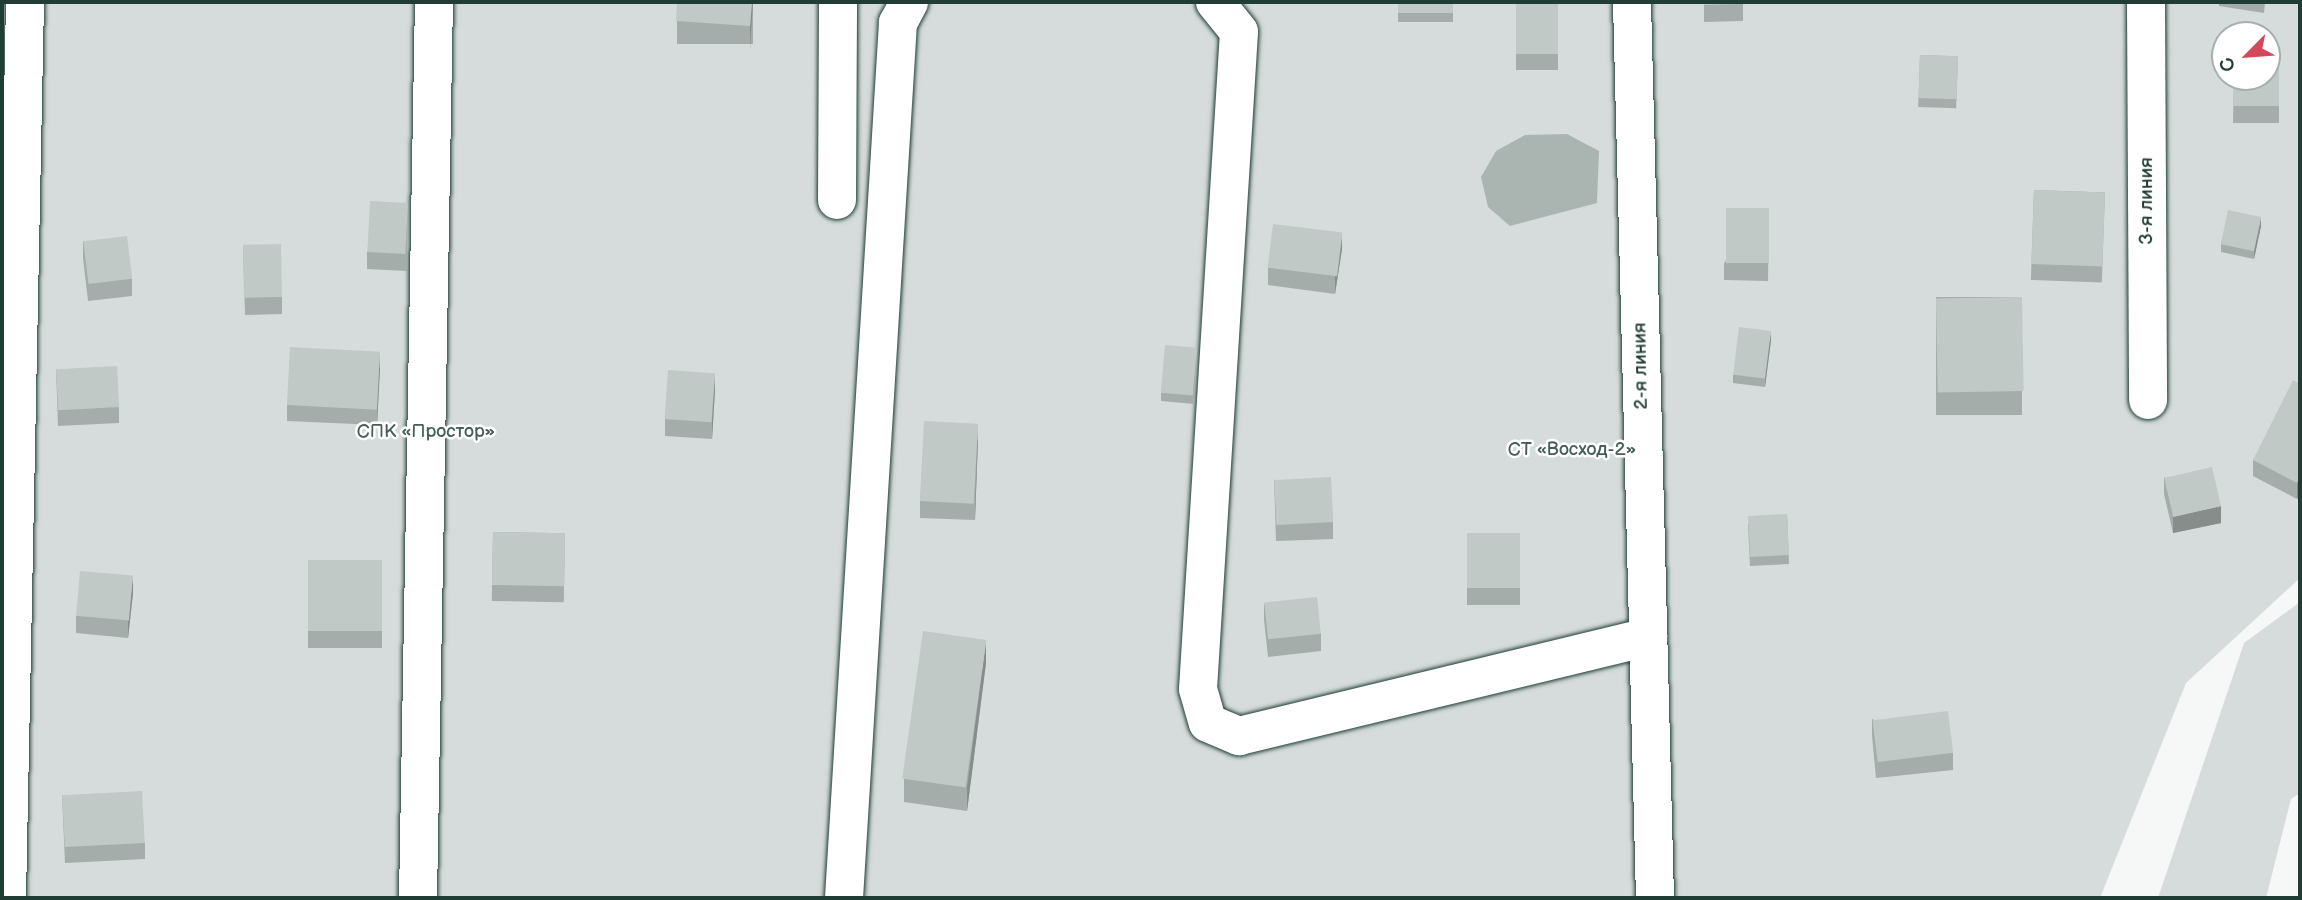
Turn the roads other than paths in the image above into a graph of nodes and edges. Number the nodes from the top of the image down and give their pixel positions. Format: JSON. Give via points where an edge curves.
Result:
{"nodes":[{"id":1,"x":25,"y":2,"type":"edge"},
{"id":2,"x":434,"y":2,"type":"edge"},
{"id":3,"x":838,"y":2,"type":"edge"},
{"id":4,"x":909,"y":2,"type":"edge"},
{"id":5,"x":1215,"y":2,"type":"edge"},
{"id":6,"x":1632,"y":2,"type":"edge"},
{"id":7,"x":2146,"y":2,"type":"edge"},
{"id":8,"x":837,"y":200,"type":"dead end"},
{"id":9,"x":2148,"y":400,"type":"dead end"},
{"id":10,"x":1648,"y":637,"type":"junction"},
{"id":11,"x":7,"y":898,"type":"edge"},
{"id":12,"x":418,"y":898,"type":"edge"},
{"id":13,"x":844,"y":898,"type":"edge"},
{"id":14,"x":1655,"y":898,"type":"edge"}],
"edges":[{"from":1,"to":11,"type":"street"},
{"from":2,"to":12,"type":"street"},
{"from":3,"to":8,"type":"street"},
{"from":4,"to":13,"type":"street","via":[[898,23]]},
{"from":5,"to":10,"type":"street","via":[[1239,32],[1198,689],[1208,723],[1239,736]]},
{"from":6,"to":10,"type":"street","name":"2-я линия"},
{"from":7,"to":9,"type":"street","name":"3-я линия"},
{"from":10,"to":14,"type":"street","name":"2-я линия"}]}
